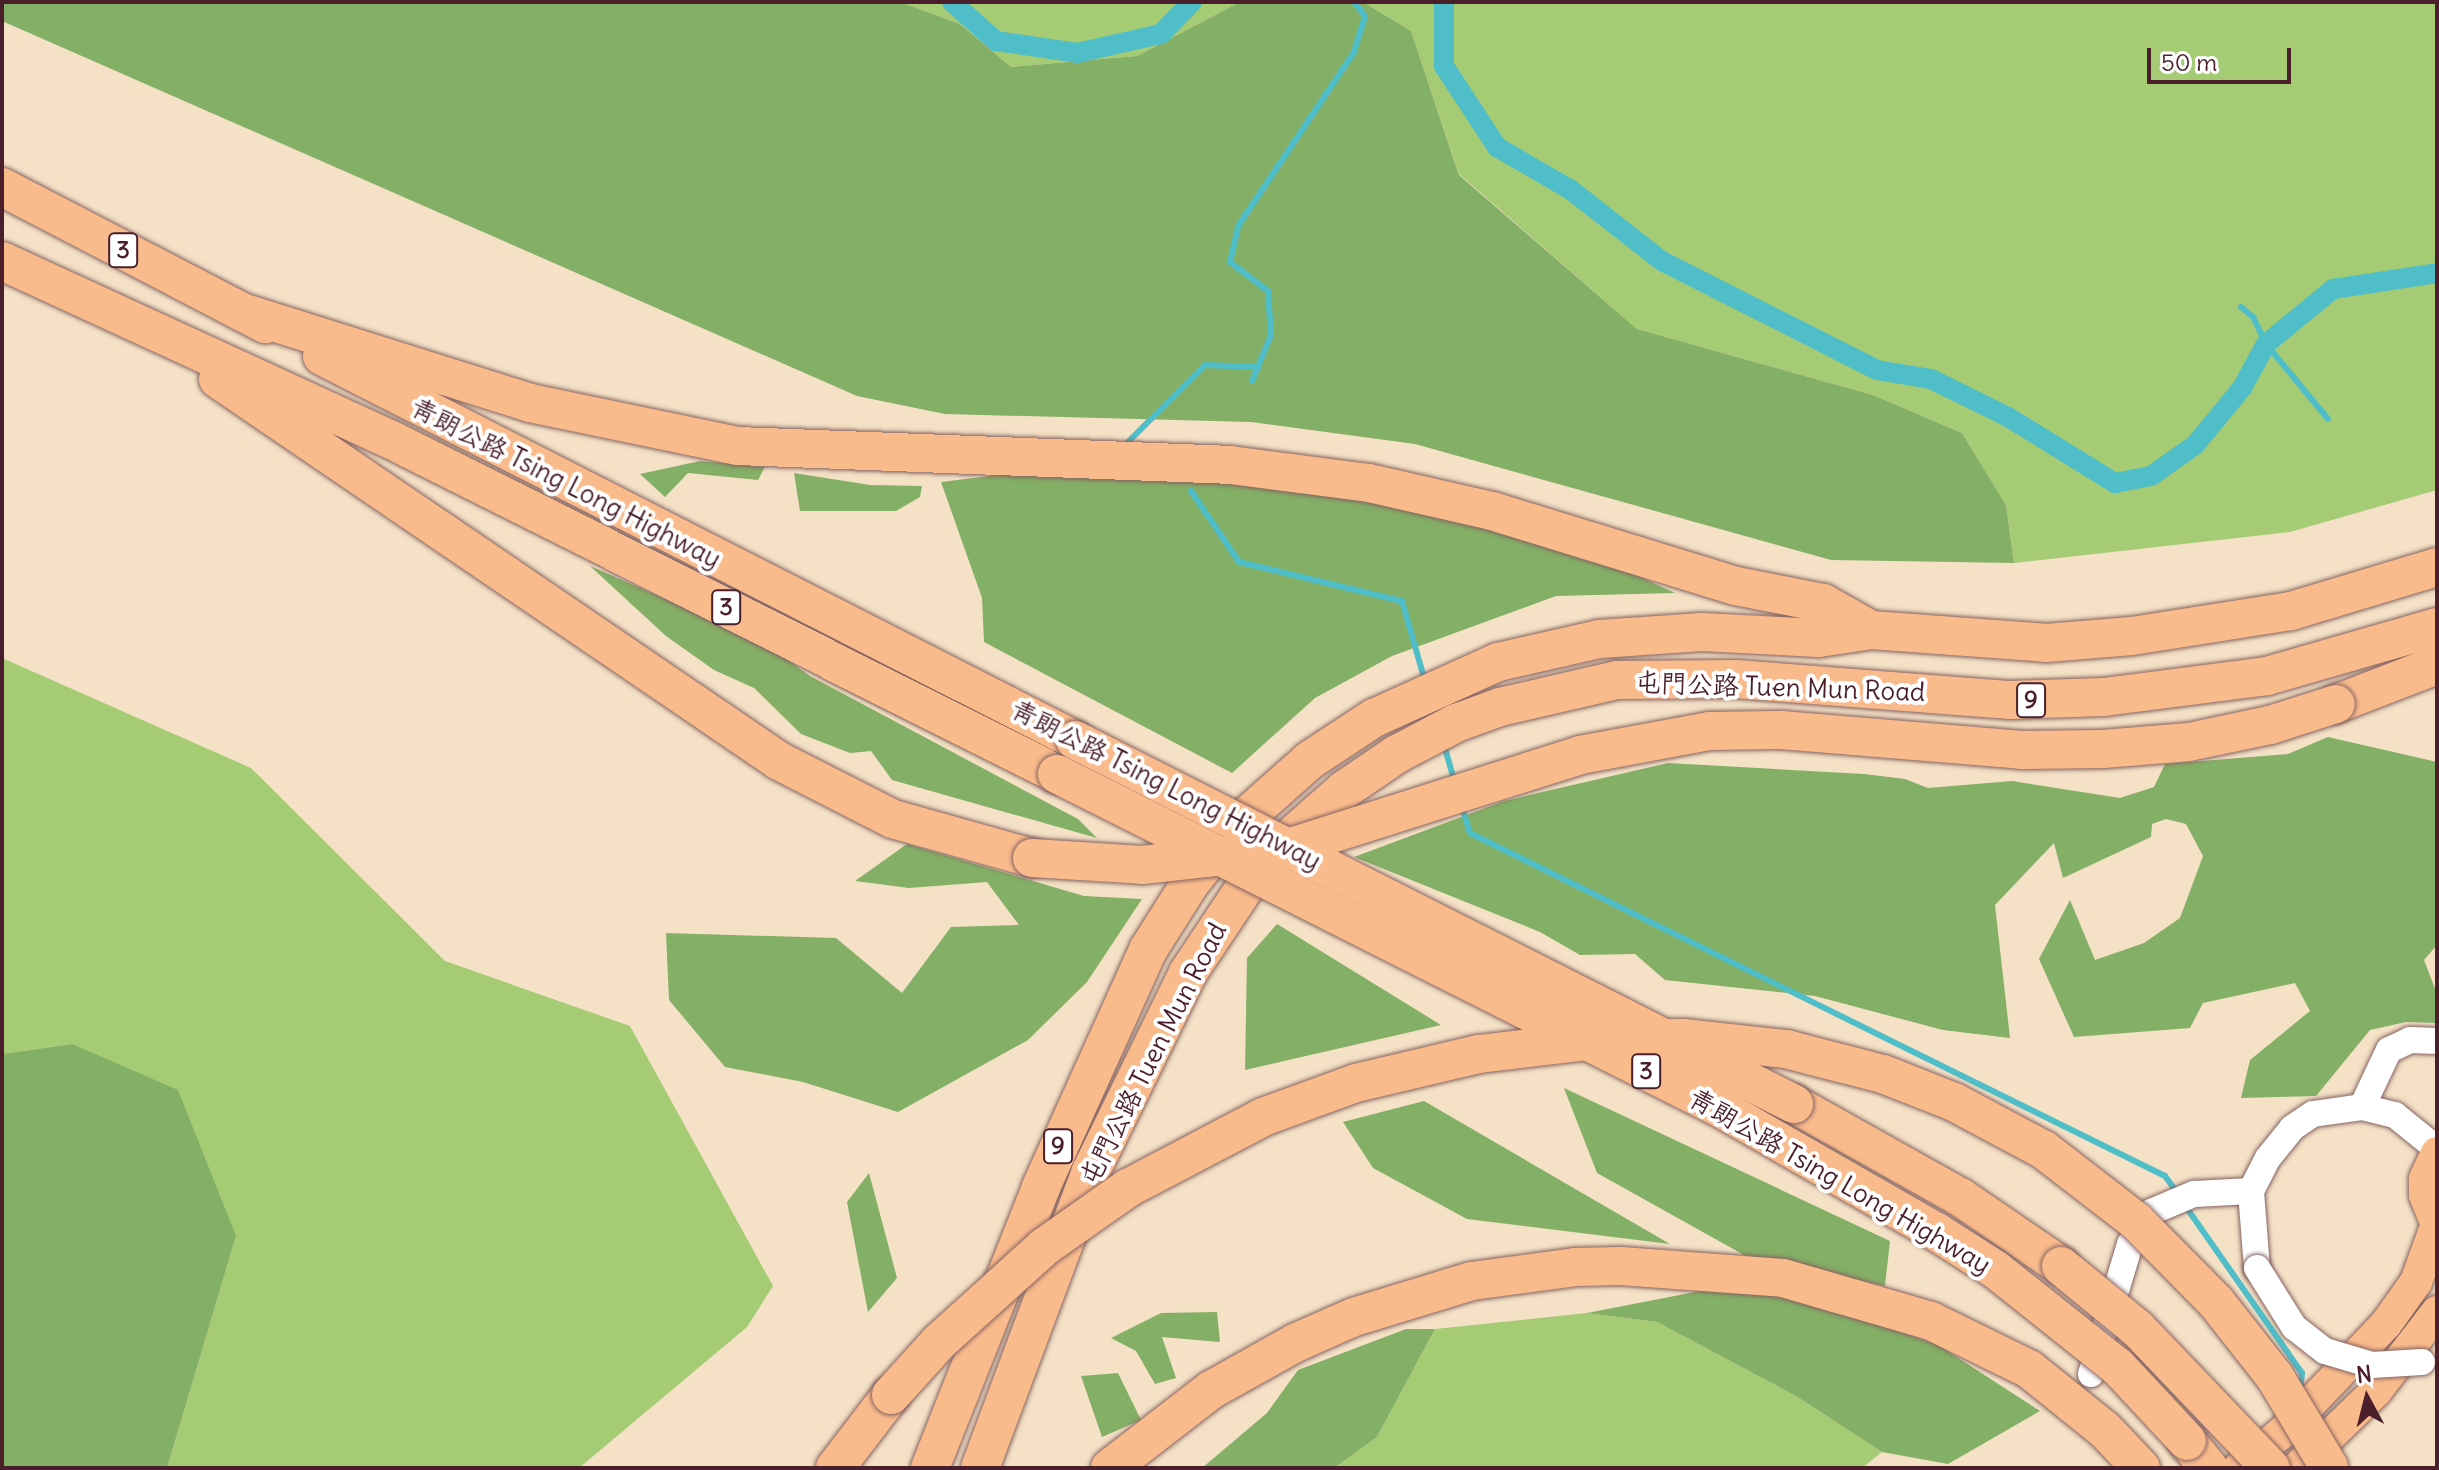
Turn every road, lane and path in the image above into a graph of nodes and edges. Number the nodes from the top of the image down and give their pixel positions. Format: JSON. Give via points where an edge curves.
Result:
{"nodes":[{"id":1,"x":2,"y":187,"type":"edge"},
{"id":2,"x":2,"y":261,"type":"edge"},
{"id":3,"x":119,"y":313,"type":"junction"},
{"id":4,"x":245,"y":313,"type":"junction"},
{"id":5,"x":2437,"y":567,"type":"edge"},
{"id":6,"x":2437,"y":627,"type":"edge"},
{"id":7,"x":1871,"y":630,"type":"junction"},
{"id":8,"x":2437,"y":665,"type":"edge"},
{"id":9,"x":2437,"y":1041,"type":"edge"},
{"id":10,"x":2362,"y":1107,"type":"junction"},
{"id":11,"x":2437,"y":1151,"type":"edge"},
{"id":12,"x":2251,"y":1191,"type":"junction"},
{"id":13,"x":2437,"y":1224,"type":"edge"},
{"id":14,"x":2437,"y":1312,"type":"edge"},
{"id":15,"x":2437,"y":1356,"type":"edge"},
{"id":16,"x":2091,"y":1374,"type":"dead end"},
{"id":17,"x":835,"y":1468,"type":"edge"},
{"id":18,"x":930,"y":1468,"type":"edge"},
{"id":19,"x":980,"y":1468,"type":"edge"},
{"id":20,"x":1110,"y":1468,"type":"edge"},
{"id":21,"x":2141,"y":1468,"type":"edge"},
{"id":22,"x":2240,"y":1468,"type":"edge"},
{"id":23,"x":2297,"y":1468,"type":"edge"},
{"id":24,"x":2330,"y":1468,"type":"edge"}],
"edges":[{"from":1,"to":4,"type":"highway","name":"青朗公路 Tsing Long Highway","number":"3"},
{"from":2,"to":3,"type":"highway","name":"青朗公路 Tsing Long Highway","number":"3"},
{"from":3,"to":8,"type":"highway","bridge":true,"via":[[779,761],[893,819],[1032,858],[1142,865],[1281,850],[1580,755],[1709,731],[1781,730],[2022,750],[2189,742],[2270,725]]},
{"from":3,"to":22,"type":"highway","name":"青朗公路 Tsing Long Highway","number":"3","bridge":true,"via":[[394,441],[1720,1108],[1996,1270]]},
{"from":4,"to":7,"type":"highway","via":[[530,403],[738,446],[1230,465],[1369,483],[1492,511],[1736,586],[1823,603]]},
{"from":4,"to":22,"type":"highway","name":"青朗公路 Tsing Long Highway","number":"3","bridge":true,"via":[[403,400],[1707,1057],[1960,1197],[2061,1266],[2138,1329]]},
{"from":5,"to":7,"type":"highway","name":"屯門公路 Tuen Mun Road","number":"9","via":[[2248,621],[2101,639],[2035,642]]},
{"from":6,"to":19,"type":"highway","name":"屯門公路 Tuen Mun Road","number":"9","bridge":true,"via":[[2267,676],[2104,697],[2010,700],[1736,679],[1617,680],[1525,699],[1438,731],[1344,790],[1261,863],[1188,973],[1091,1171]]},
{"from":7,"to":18,"type":"highway","name":"屯門公路 Tuen Mun Road","number":"9","via":[[1819,638],[1657,633],[1551,647],[1455,678],[1374,718],[1289,776],[1222,842],[1148,950],[1103,1043]]},
{"from":9,"to":10,"type":"street","via":[[2410,1040],[2389,1050]]},
{"from":10,"to":11,"type":"street","via":[[2395,1115]]},
{"from":10,"to":12,"type":"street","via":[[2313,1114],[2292,1128]]},
{"from":11,"to":13,"type":"main road","via":[[2425,1179],[2425,1195]]},
{"from":12,"to":15,"type":"street","bridge":true,"via":[[2257,1268],[2294,1327],[2325,1351],[2372,1365]]},
{"from":12,"to":16,"type":"street","via":[[2171,1199],[2138,1228]]},
{"from":13,"to":22,"type":"main road","bridge":true,"via":[[2416,1282],[2348,1365]]},
{"from":14,"to":23,"type":"main road","via":[[2376,1391]]},
{"from":17,"to":24,"type":"highway","bridge":true,"via":[[939,1342],[1044,1247],[1128,1188],[1263,1117],[1384,1075],[1493,1051],[1605,1039],[1695,1039],[1786,1049],[1883,1074],[1987,1118],[2064,1164],[2136,1221],[2216,1302],[2275,1377]]},
{"from":20,"to":21,"type":"highway","via":[[1178,1412],[1245,1370],[1354,1317],[1496,1277],[1575,1267],[1689,1267],[1783,1278],[1906,1312],[2016,1363],[2093,1420]]}]}
